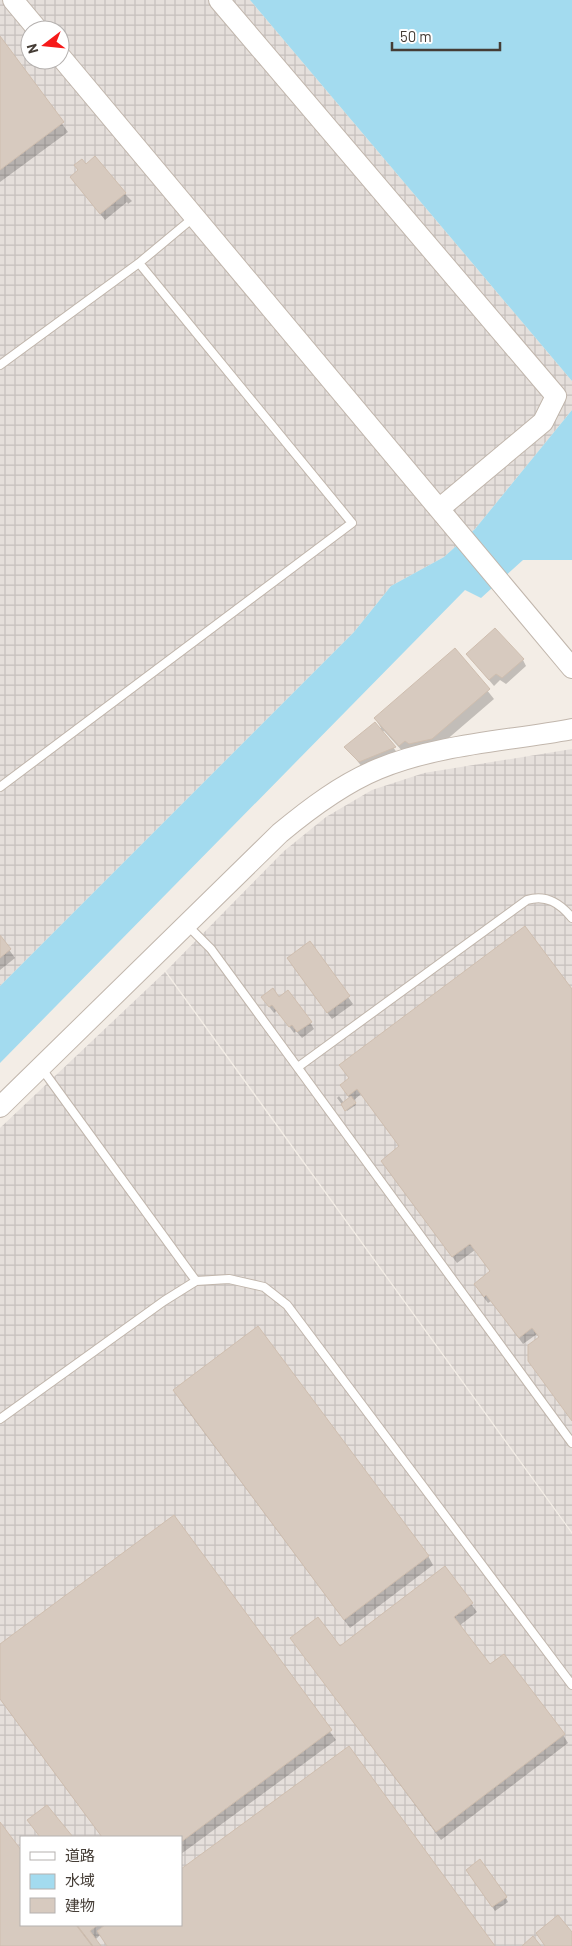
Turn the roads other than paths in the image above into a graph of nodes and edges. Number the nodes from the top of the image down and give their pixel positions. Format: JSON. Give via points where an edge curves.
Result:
{"nodes":[{"id":1,"x":13,"y":0,"type":"edge"},
{"id":2,"x":219,"y":0,"type":"edge"},
{"id":3,"x":30,"y":20,"type":"edge"},
{"id":4,"x":70,"y":68,"type":"edge"},
{"id":5,"x":194,"y":217,"type":"junction"},
{"id":6,"x":139,"y":263,"type":"junction"},
{"id":7,"x":0,"y":365,"type":"edge"},
{"id":8,"x":439,"y":509,"type":"junction"},
{"id":9,"x":572,"y":668,"type":"edge"},
{"id":10,"x":572,"y":729,"type":"edge"},
{"id":11,"x":0,"y":787,"type":"edge"},
{"id":12,"x":572,"y":918,"type":"edge"},
{"id":13,"x":186,"y":924,"type":"junction"},
{"id":14,"x":40,"y":1067,"type":"junction"},
{"id":15,"x":298,"y":1067,"type":"junction"},
{"id":16,"x":0,"y":1107,"type":"edge"},
{"id":17,"x":196,"y":1281,"type":"junction"},
{"id":18,"x":0,"y":1419,"type":"edge"},
{"id":19,"x":572,"y":1443,"type":"edge"},
{"id":20,"x":572,"y":1685,"type":"edge"}],
"edges":[{"from":1,"to":3,"type":"street"},
{"from":2,"to":8,"type":"street","via":[[556,396],[543,422]]},
{"from":4,"to":5,"type":"street"},
{"from":5,"to":6,"type":"lane"},
{"from":5,"to":8,"type":"street"},
{"from":6,"to":7,"type":"lane"},
{"from":6,"to":11,"type":"lane","via":[[352,523]]},
{"from":8,"to":9,"type":"street"},
{"from":10,"to":13,"type":"street","via":[[451,749],[370,773],[309,809]]},
{"from":12,"to":15,"type":"lane","via":[[545,897],[527,900]]},
{"from":13,"to":14,"type":"street"},
{"from":13,"to":15,"type":"lane","via":[[211,949]]},
{"from":14,"to":16,"type":"street"},
{"from":14,"to":17,"type":"lane"},
{"from":15,"to":19,"type":"lane"},
{"from":17,"to":18,"type":"lane","via":[[164,1300]]},
{"from":17,"to":20,"type":"lane","via":[[229,1279],[264,1287],[287,1305]]}]}
